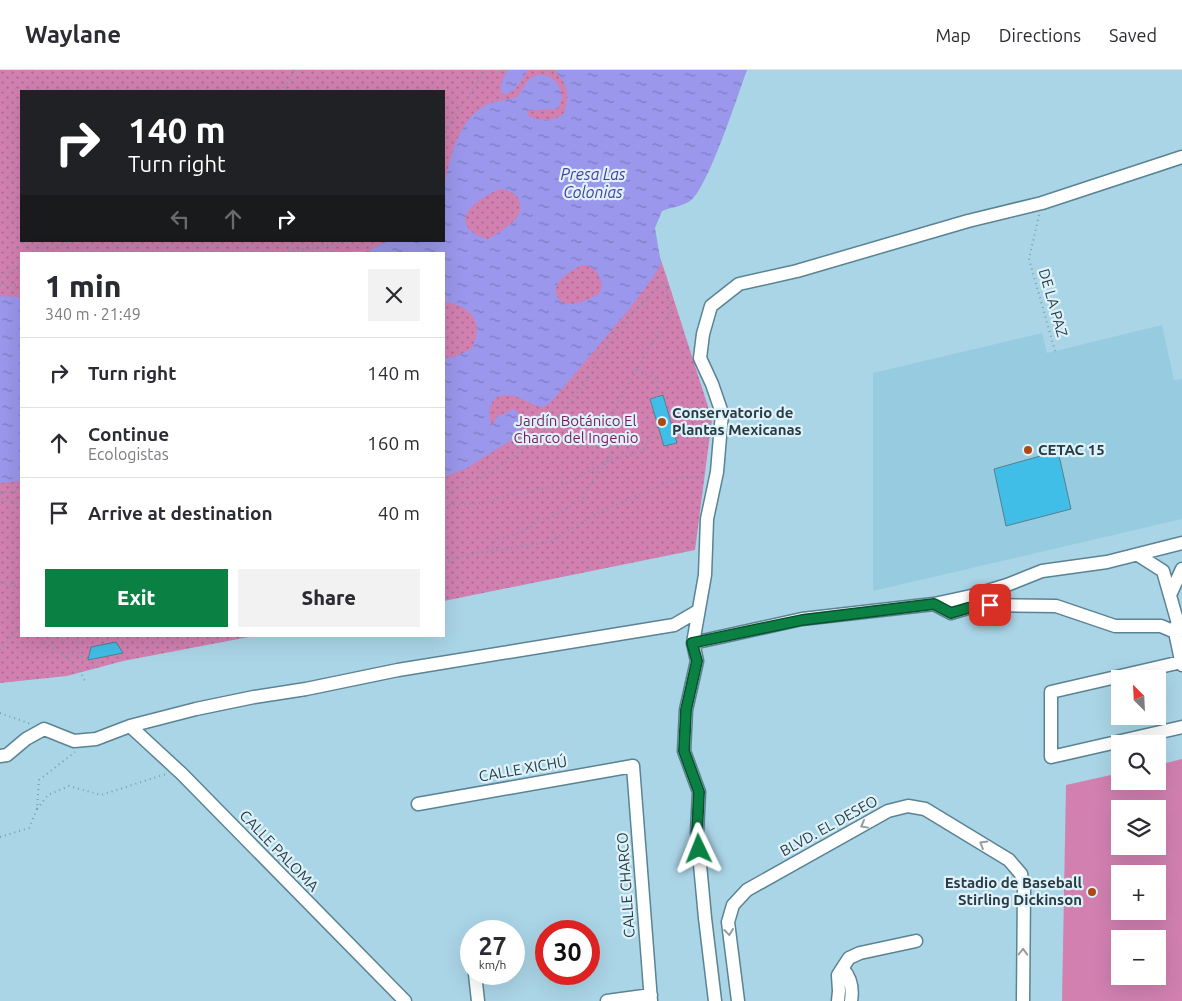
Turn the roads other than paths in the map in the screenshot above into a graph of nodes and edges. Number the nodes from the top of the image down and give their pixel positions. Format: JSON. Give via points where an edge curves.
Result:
{"nodes":[{"id":1,"x":1182,"y":157,"type":"edge"},
{"id":2,"x":1167,"y":162,"type":"junction"},
{"id":3,"x":1182,"y":168,"type":"edge"},
{"id":4,"x":1182,"y":543,"type":"edge"},
{"id":5,"x":1138,"y":555,"type":"junction"},
{"id":6,"x":1182,"y":570,"type":"edge"},
{"id":7,"x":1170,"y":595,"type":"junction"},
{"id":8,"x":934,"y":604,"type":"junction"},
{"id":9,"x":698,"y":611,"type":"junction"},
{"id":10,"x":1179,"y":627,"type":"edge"},
{"id":11,"x":692,"y":643,"type":"junction"},
{"id":12,"x":1182,"y":664,"type":"edge"},
{"id":13,"x":130,"y":726,"type":"junction"},
{"id":14,"x":1182,"y":727,"type":"edge"},
{"id":15,"x":0,"y":756,"type":"edge"},
{"id":16,"x":633,"y":766,"type":"joint"},
{"id":17,"x":418,"y":804,"type":"dead end"},
{"id":18,"x":916,"y":941,"type":"dead end"},
{"id":19,"x":843,"y":969,"type":"junction"},
{"id":20,"x":476,"y":985,"type":"edge"},
{"id":21,"x":651,"y":998,"type":"edge"},
{"id":22,"x":405,"y":1001,"type":"edge"},
{"id":23,"x":478,"y":1001,"type":"edge"},
{"id":24,"x":607,"y":1001,"type":"edge"},
{"id":25,"x":715,"y":1001,"type":"edge"},
{"id":26,"x":738,"y":1001,"type":"edge"},
{"id":27,"x":838,"y":1001,"type":"edge"},
{"id":28,"x":851,"y":1001,"type":"edge"},
{"id":29,"x":1023,"y":1001,"type":"edge"}],
"edges":[{"from":1,"to":2,"type":"street"},
{"from":2,"to":3,"type":"street"},
{"from":2,"to":9,"type":"street","via":[[1042,202],[797,271],[739,284],[712,306],[700,358],[722,413],[717,472],[707,519],[706,575]]},
{"from":4,"to":5,"type":"street"},
{"from":5,"to":7,"type":"street","via":[[1163,572]]},
{"from":5,"to":8,"type":"street","via":[[1042,570],[1006,585]]},
{"from":6,"to":7,"type":"street"},
{"from":7,"to":10,"type":"street"},
{"from":8,"to":10,"type":"street","via":[[951,613],[990,605],[1056,606],[1115,626]]},
{"from":8,"to":11,"type":"street","via":[[802,620]]},
{"from":9,"to":11,"type":"street"},
{"from":9,"to":13,"type":"street","via":[[674,625],[398,670],[196,709]]},
{"from":10,"to":12,"type":"street"},
{"from":11,"to":25,"type":"street","via":[[697,661],[686,710],[684,751],[699,792],[697,832]]},
{"from":12,"to":14,"type":"street","via":[[1051,692],[1051,757]]},
{"from":13,"to":15,"type":"street","via":[[96,740],[74,741],[44,729],[7,755]]},
{"from":13,"to":22,"type":"street","name":"CALLE PALOMA","via":[[182,774]]},
{"from":16,"to":17,"type":"street","name":"CALLE XICHÚ"},
{"from":16,"to":21,"type":"street","name":"CALLE CHARCO"},
{"from":18,"to":19,"type":"street","via":[[860,953],[849,958]]},
{"from":19,"to":27,"type":"street","via":[[838,975]]},
{"from":19,"to":28,"type":"street","via":[[852,989]]},
{"from":20,"to":23,"type":"street"},
{"from":21,"to":24,"type":"street"},
{"from":29,"to":26,"type":"street","name":"BLVD. EL DESEO","one_way":true,"via":[[1024,889],[1021,874],[1009,860],[925,809],[908,806],[888,811],[747,890],[733,904],[728,922]]}]}
